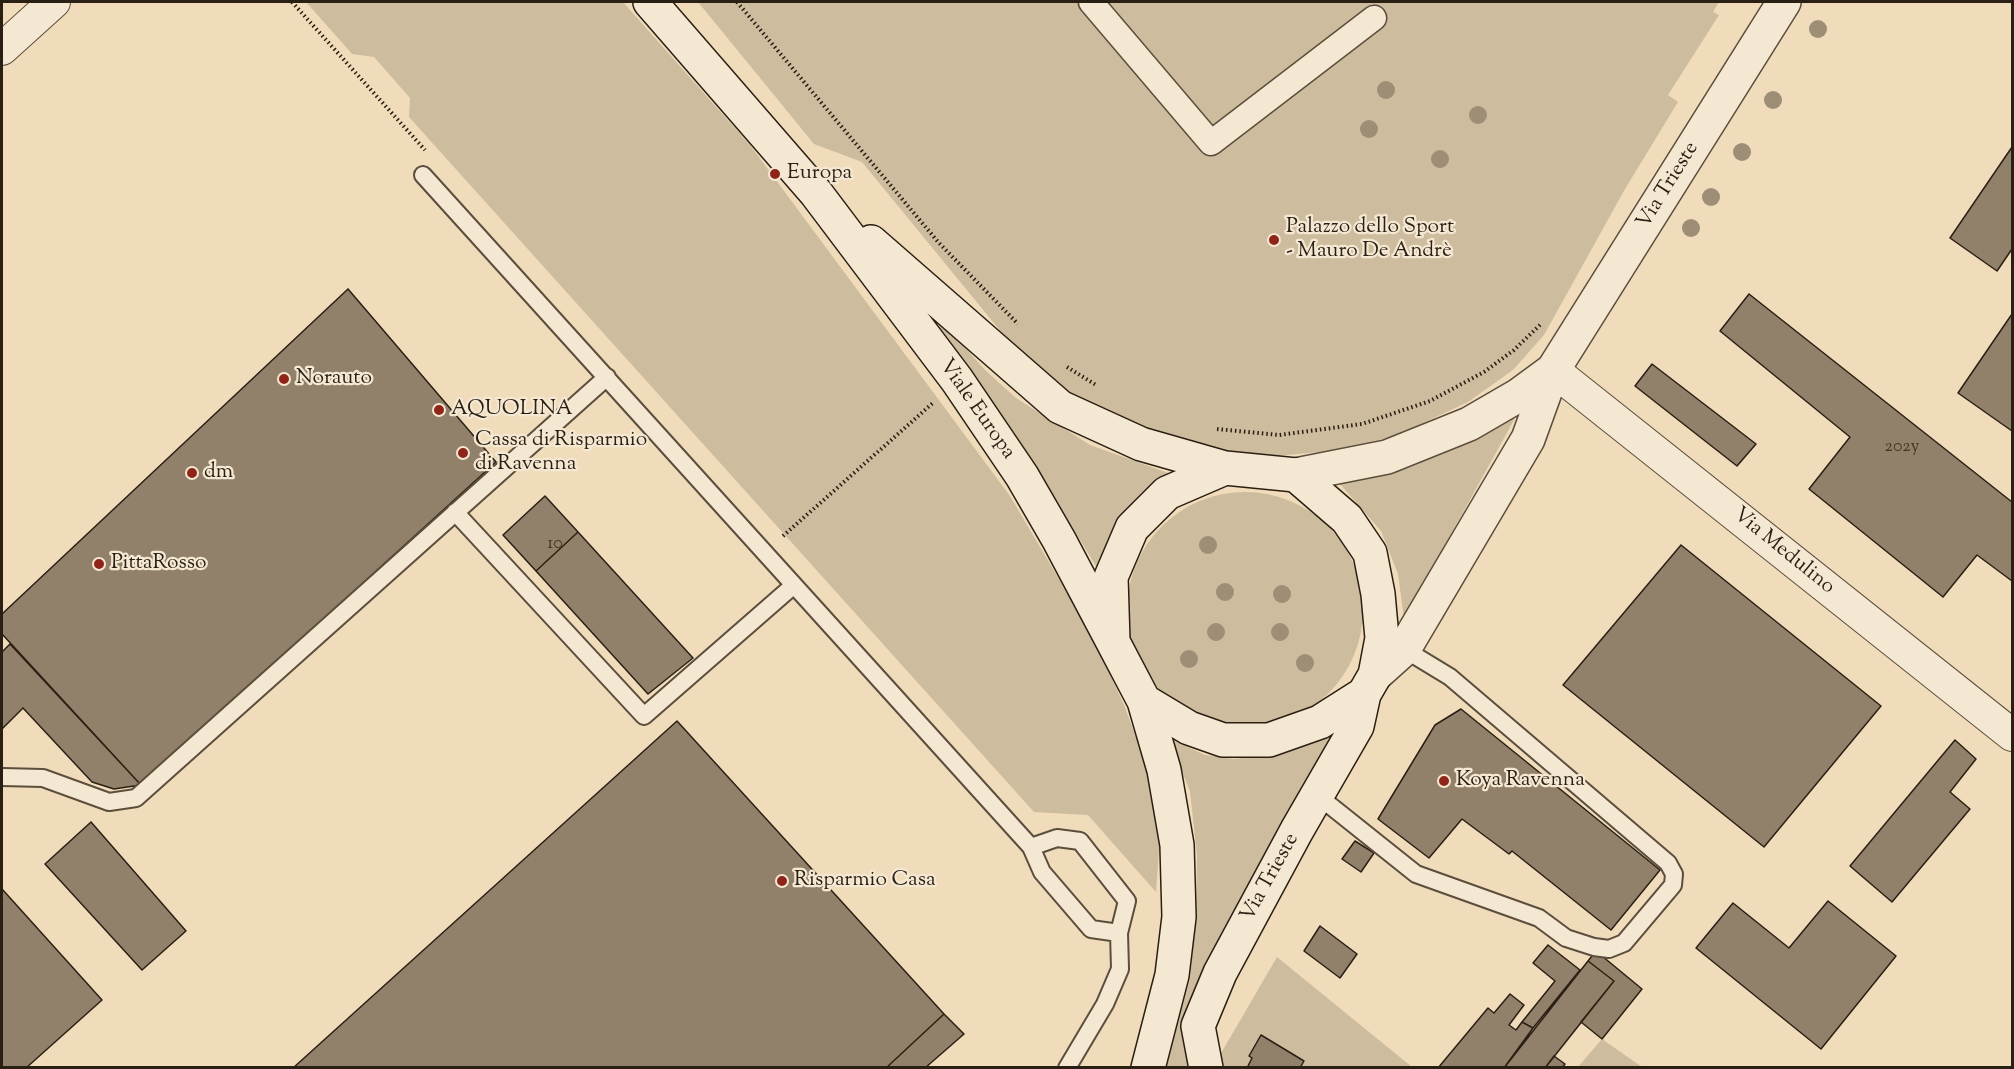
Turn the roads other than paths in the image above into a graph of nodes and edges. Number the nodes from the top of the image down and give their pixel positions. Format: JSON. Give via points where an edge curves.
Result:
{"nodes":[{"id":1,"x":54,"y":2,"type":"edge"},
{"id":2,"x":651,"y":2,"type":"edge"},
{"id":3,"x":1091,"y":2,"type":"edge"},
{"id":4,"x":1784,"y":2,"type":"edge"},
{"id":5,"x":1374,"y":18,"type":"dead end"},
{"id":6,"x":2,"y":49,"type":"edge"},
{"id":7,"x":423,"y":175,"type":"dead end"},
{"id":8,"x":816,"y":193,"type":"junction"},
{"id":9,"x":1553,"y":370,"type":"junction"},
{"id":10,"x":606,"y":377,"type":"junction"},
{"id":11,"x":1225,"y":468,"type":"junction"},
{"id":12,"x":1296,"y":475,"type":"junction"},
{"id":13,"x":455,"y":512,"type":"junction"},
{"id":14,"x":794,"y":585,"type":"junction"},
{"id":15,"x":1113,"y":642,"type":"junction"},
{"id":16,"x":1404,"y":649,"type":"junction"},
{"id":17,"x":1369,"y":685,"type":"junction"},
{"id":18,"x":1144,"y":701,"type":"junction"},
{"id":19,"x":2013,"y":735,"type":"edge"},
{"id":20,"x":2,"y":777,"type":"edge"},
{"id":21,"x":1317,"y":795,"type":"junction"},
{"id":22,"x":1031,"y":847,"type":"junction"},
{"id":23,"x":1119,"y":933,"type":"junction"},
{"id":24,"x":1067,"y":1068,"type":"edge"},
{"id":25,"x":1148,"y":1068,"type":"edge"},
{"id":26,"x":1206,"y":1068,"type":"edge"}],
"edges":[{"from":1,"to":6,"type":"street"},
{"from":2,"to":8,"type":"main road","name":"Viale Europa"},
{"from":3,"to":5,"type":"street","via":[[1211,143]]},
{"from":4,"to":9,"type":"main road","name":"Via Trieste"},
{"from":7,"to":10,"type":"lane"},
{"from":8,"to":11,"type":"main road","name":"Viale Europa","via":[[1060,407],[1142,444]]},
{"from":8,"to":15,"type":"main road","name":"Viale Europa","via":[[957,380],[1022,476]]},
{"from":9,"to":12,"type":"main road","name":"Via Trieste","via":[[1469,424],[1387,457]]},
{"from":9,"to":16,"type":"main road","name":"Via Trieste","via":[[1528,439]]},
{"from":9,"to":19,"type":"street","name":"Via Medulino"},
{"from":10,"to":13,"type":"lane"},
{"from":10,"to":14,"type":"lane"},
{"from":11,"to":12,"type":"main road","name":"Viale Europa"},
{"from":11,"to":15,"type":"main road","via":[[1167,493],[1132,528],[1111,578]]},
{"from":12,"to":17,"type":"main road","via":[[1347,519],[1370,553],[1382,638]]},
{"from":13,"to":14,"type":"lane","via":[[644,716]]},
{"from":13,"to":20,"type":"lane","via":[[136,798],[109,802],[43,778]]},
{"from":14,"to":22,"type":"lane"},
{"from":15,"to":18,"type":"main road","name":"Viale Europa"},
{"from":16,"to":17,"type":"main road","name":"Via Trieste"},
{"from":16,"to":21,"type":"lane","via":[[1450,676],[1668,863],[1674,874],[1673,885],[1624,943],[1609,949],[1594,947],[1566,938],[1539,918],[1416,874]]},
{"from":17,"to":18,"type":"main road","via":[[1320,722],[1269,740],[1223,740],[1189,728]]},
{"from":17,"to":21,"type":"main road","name":"Via Trieste","via":[[1358,726]]},
{"from":18,"to":25,"type":"main road","via":[[1164,770],[1177,845],[1179,916],[1172,975]]},
{"from":21,"to":26,"type":"main road","name":"Via Trieste","via":[[1245,923],[1198,1026]]},
{"from":22,"to":23,"type":"lane","via":[[1042,872],[1091,929]]},
{"from":22,"to":23,"type":"lane","via":[[1057,838],[1080,841],[1127,901]]},
{"from":23,"to":24,"type":"lane","via":[[1120,969],[1105,1004]]}]}
